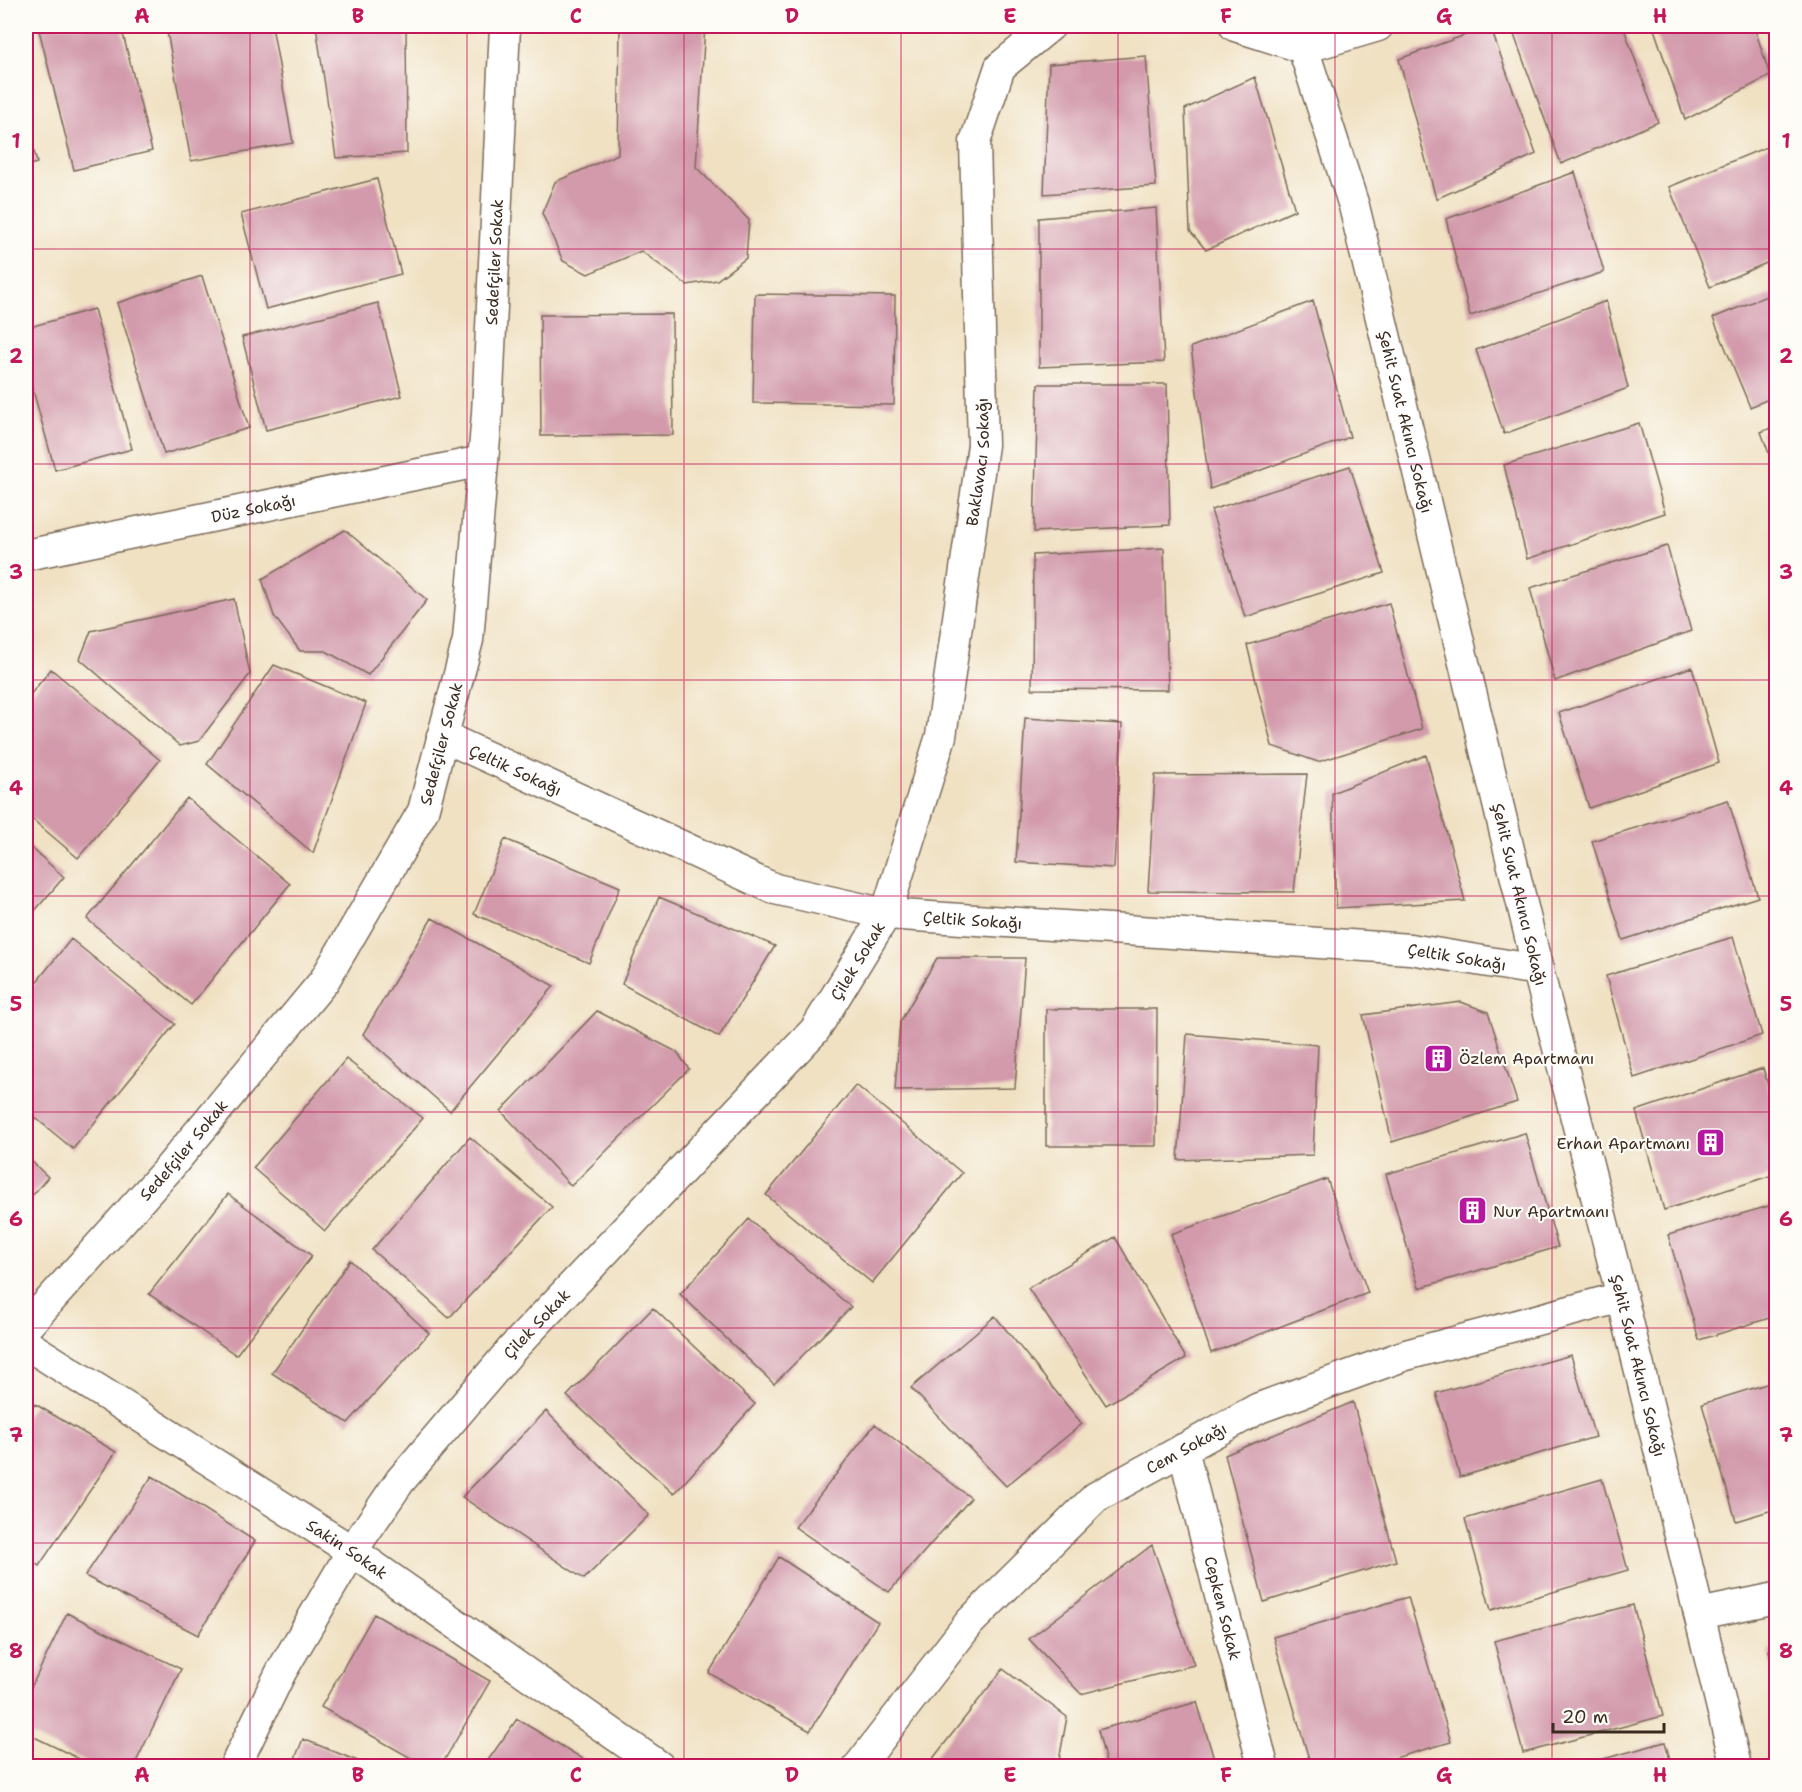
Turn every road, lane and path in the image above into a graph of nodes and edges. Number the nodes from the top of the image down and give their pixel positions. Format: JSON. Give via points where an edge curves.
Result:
{"nodes":[{"id":1,"x":505,"y":26,"type":"edge"},
{"id":2,"x":1050,"y":26,"type":"edge"},
{"id":3,"x":1235,"y":26,"type":"edge"},
{"id":4,"x":1377,"y":26,"type":"edge"},
{"id":5,"x":1300,"y":37,"type":"edge"},
{"id":6,"x":482,"y":461,"type":"junction"},
{"id":7,"x":26,"y":555,"type":"edge"},
{"id":8,"x":442,"y":736,"type":"junction"},
{"id":9,"x":886,"y":914,"type":"junction"},
{"id":10,"x":1538,"y":970,"type":"junction"},
{"id":11,"x":1622,"y":1297,"type":"junction"},
{"id":12,"x":26,"y":1327,"type":"edge"},
{"id":13,"x":26,"y":1344,"type":"edge"},
{"id":14,"x":1183,"y":1449,"type":"junction"},
{"id":15,"x":352,"y":1551,"type":"junction"},
{"id":16,"x":1776,"y":1598,"type":"edge"},
{"id":17,"x":1699,"y":1614,"type":"junction"},
{"id":18,"x":235,"y":1767,"type":"edge"},
{"id":19,"x":659,"y":1767,"type":"edge"},
{"id":20,"x":859,"y":1767,"type":"edge"},
{"id":21,"x":1263,"y":1767,"type":"edge"},
{"id":22,"x":1736,"y":1767,"type":"edge"}],
"edges":[{"from":1,"to":6,"type":"street","name":"Sedefçiler Sokak"},
{"from":2,"to":9,"type":"street","name":"Baklavacı Sokağı","via":[[1000,67],[975,142],[983,445],[940,736]]},
{"from":3,"to":5,"type":"street"},
{"from":4,"to":5,"type":"street"},
{"from":5,"to":10,"type":"street","name":"Şehit Suat Akıncı Sokağı","via":[[1353,206]]},
{"from":6,"to":7,"type":"street","name":"Düz Sokağı"},
{"from":6,"to":8,"type":"street","name":"Sedefçiler Sokak","via":[[468,640]]},
{"from":8,"to":9,"type":"street","name":"Çeltik Sokağı","via":[[775,889]]},
{"from":8,"to":12,"type":"street","name":"Sedefçiler Sokak","via":[[423,811],[324,981],[169,1168]]},
{"from":9,"to":10,"type":"street","name":"Çeltik Sokağı","via":[[1410,949]]},
{"from":9,"to":15,"type":"street","name":"Çilek Sokak","via":[[815,1030],[513,1348],[400,1480]]},
{"from":10,"to":11,"type":"street","name":"Şehit Suat Akıncı Sokağı"},
{"from":11,"to":14,"type":"street","name":"Cem Sokağı","via":[[1406,1355],[1259,1408]]},
{"from":11,"to":17,"type":"street","name":"Şehit Suat Akıncı Sokağı"},
{"from":13,"to":15,"type":"street","name":"Sakin Sokak"},
{"from":14,"to":20,"type":"street","name":"Cem Sokağı","via":[[1096,1497],[970,1622]]},
{"from":14,"to":21,"type":"street","name":"Cepken Sokak"},
{"from":15,"to":18,"type":"street","name":"Çilek Sokak","via":[[281,1672]]},
{"from":15,"to":19,"type":"street","name":"Sakin Sokak"},
{"from":16,"to":17,"type":"street"},
{"from":17,"to":22,"type":"street","name":"Şehit Suat Akıncı Sokağı"}]}
